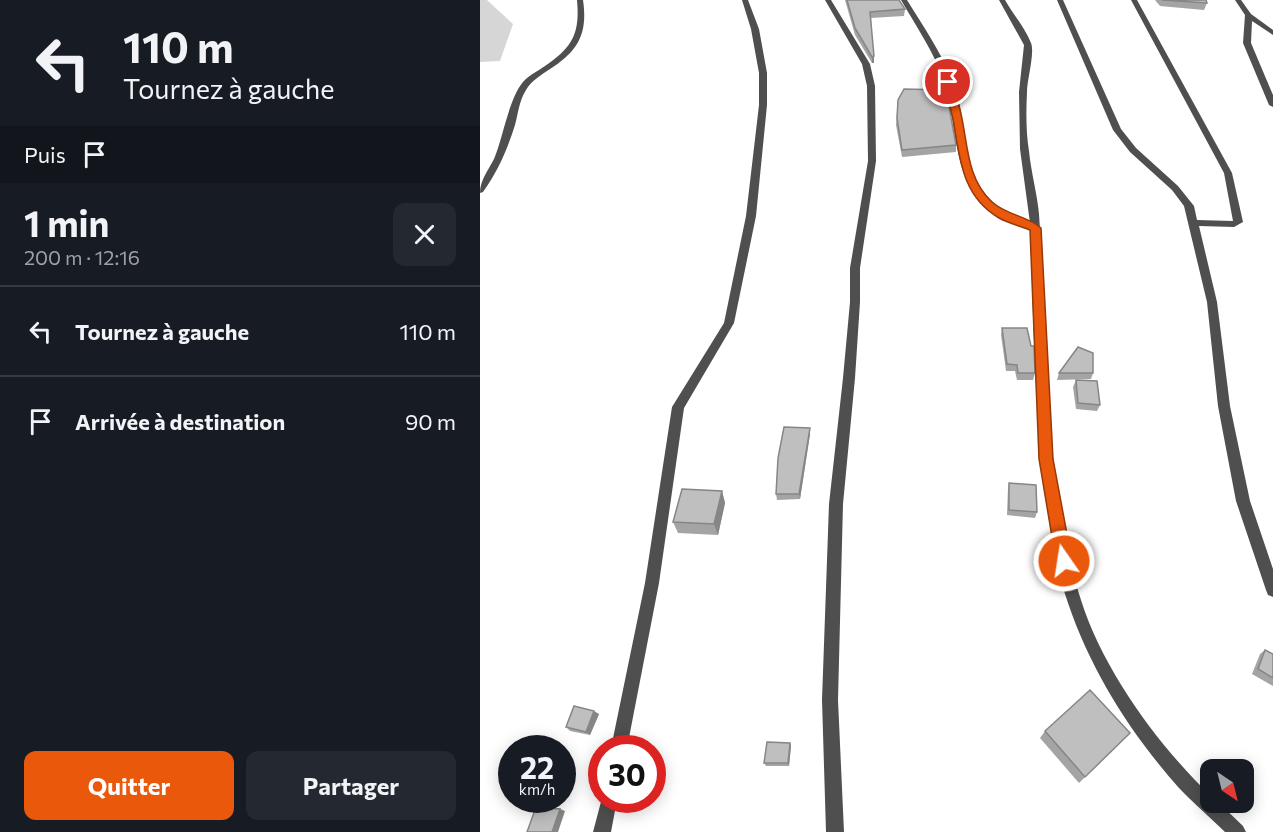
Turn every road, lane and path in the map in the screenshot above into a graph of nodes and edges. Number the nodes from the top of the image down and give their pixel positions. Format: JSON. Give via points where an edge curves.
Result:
{"nodes":[{"id":1,"x":580,"y":0,"type":"edge"},
{"id":2,"x":745,"y":0,"type":"edge"},
{"id":3,"x":828,"y":0,"type":"edge"},
{"id":4,"x":904,"y":0,"type":"edge"},
{"id":5,"x":1002,"y":0,"type":"edge"},
{"id":6,"x":1059,"y":0,"type":"edge"},
{"id":7,"x":1134,"y":0,"type":"edge"},
{"id":8,"x":1238,"y":0,"type":"edge"},
{"id":9,"x":1249,"y":15,"type":"junction"},
{"id":10,"x":1273,"y":33,"type":"edge"},
{"id":11,"x":1273,"y":105,"type":"edge"},
{"id":12,"x":480,"y":190,"type":"edge"},
{"id":13,"x":1193,"y":223,"type":"junction"},
{"id":14,"x":1035,"y":228,"type":"junction"},
{"id":15,"x":1273,"y":590,"type":"edge"},
{"id":16,"x":622,"y":735,"type":"edge"},
{"id":17,"x":606,"y":813,"type":"edge"},
{"id":18,"x":602,"y":832,"type":"edge"},
{"id":19,"x":835,"y":832,"type":"edge"},
{"id":20,"x":1237,"y":832,"type":"edge"}],
"edges":[{"from":1,"to":12,"type":"street","via":[[583,20],[574,46],[530,78],[520,93],[496,168]]},
{"from":2,"to":16,"type":"street","via":[[763,73],[764,105],[751,216],[729,323],[678,407],[652,583]]},
{"from":3,"to":19,"type":"street","via":[[866,64],[871,86],[872,161],[855,268],[836,504],[830,700]]},
{"from":4,"to":14,"type":"street","via":[[948,82],[966,169],[974,185],[987,204],[1004,216]]},
{"from":5,"to":14,"type":"street","via":[[1028,45],[1023,92],[1024,149]]},
{"from":6,"to":13,"type":"street","via":[[1117,130],[1175,188],[1189,206]]},
{"from":7,"to":13,"type":"street","via":[[1228,172],[1238,222]]},
{"from":8,"to":9,"type":"street"},
{"from":9,"to":10,"type":"street"},
{"from":9,"to":11,"type":"street","via":[[1247,43]]},
{"from":13,"to":15,"type":"street","via":[[1212,302],[1224,406],[1243,501]]},
{"from":14,"to":20,"type":"street","via":[[1046,459],[1074,601],[1100,660],[1146,735],[1186,783]]},
{"from":17,"to":18,"type":"street"}]}
